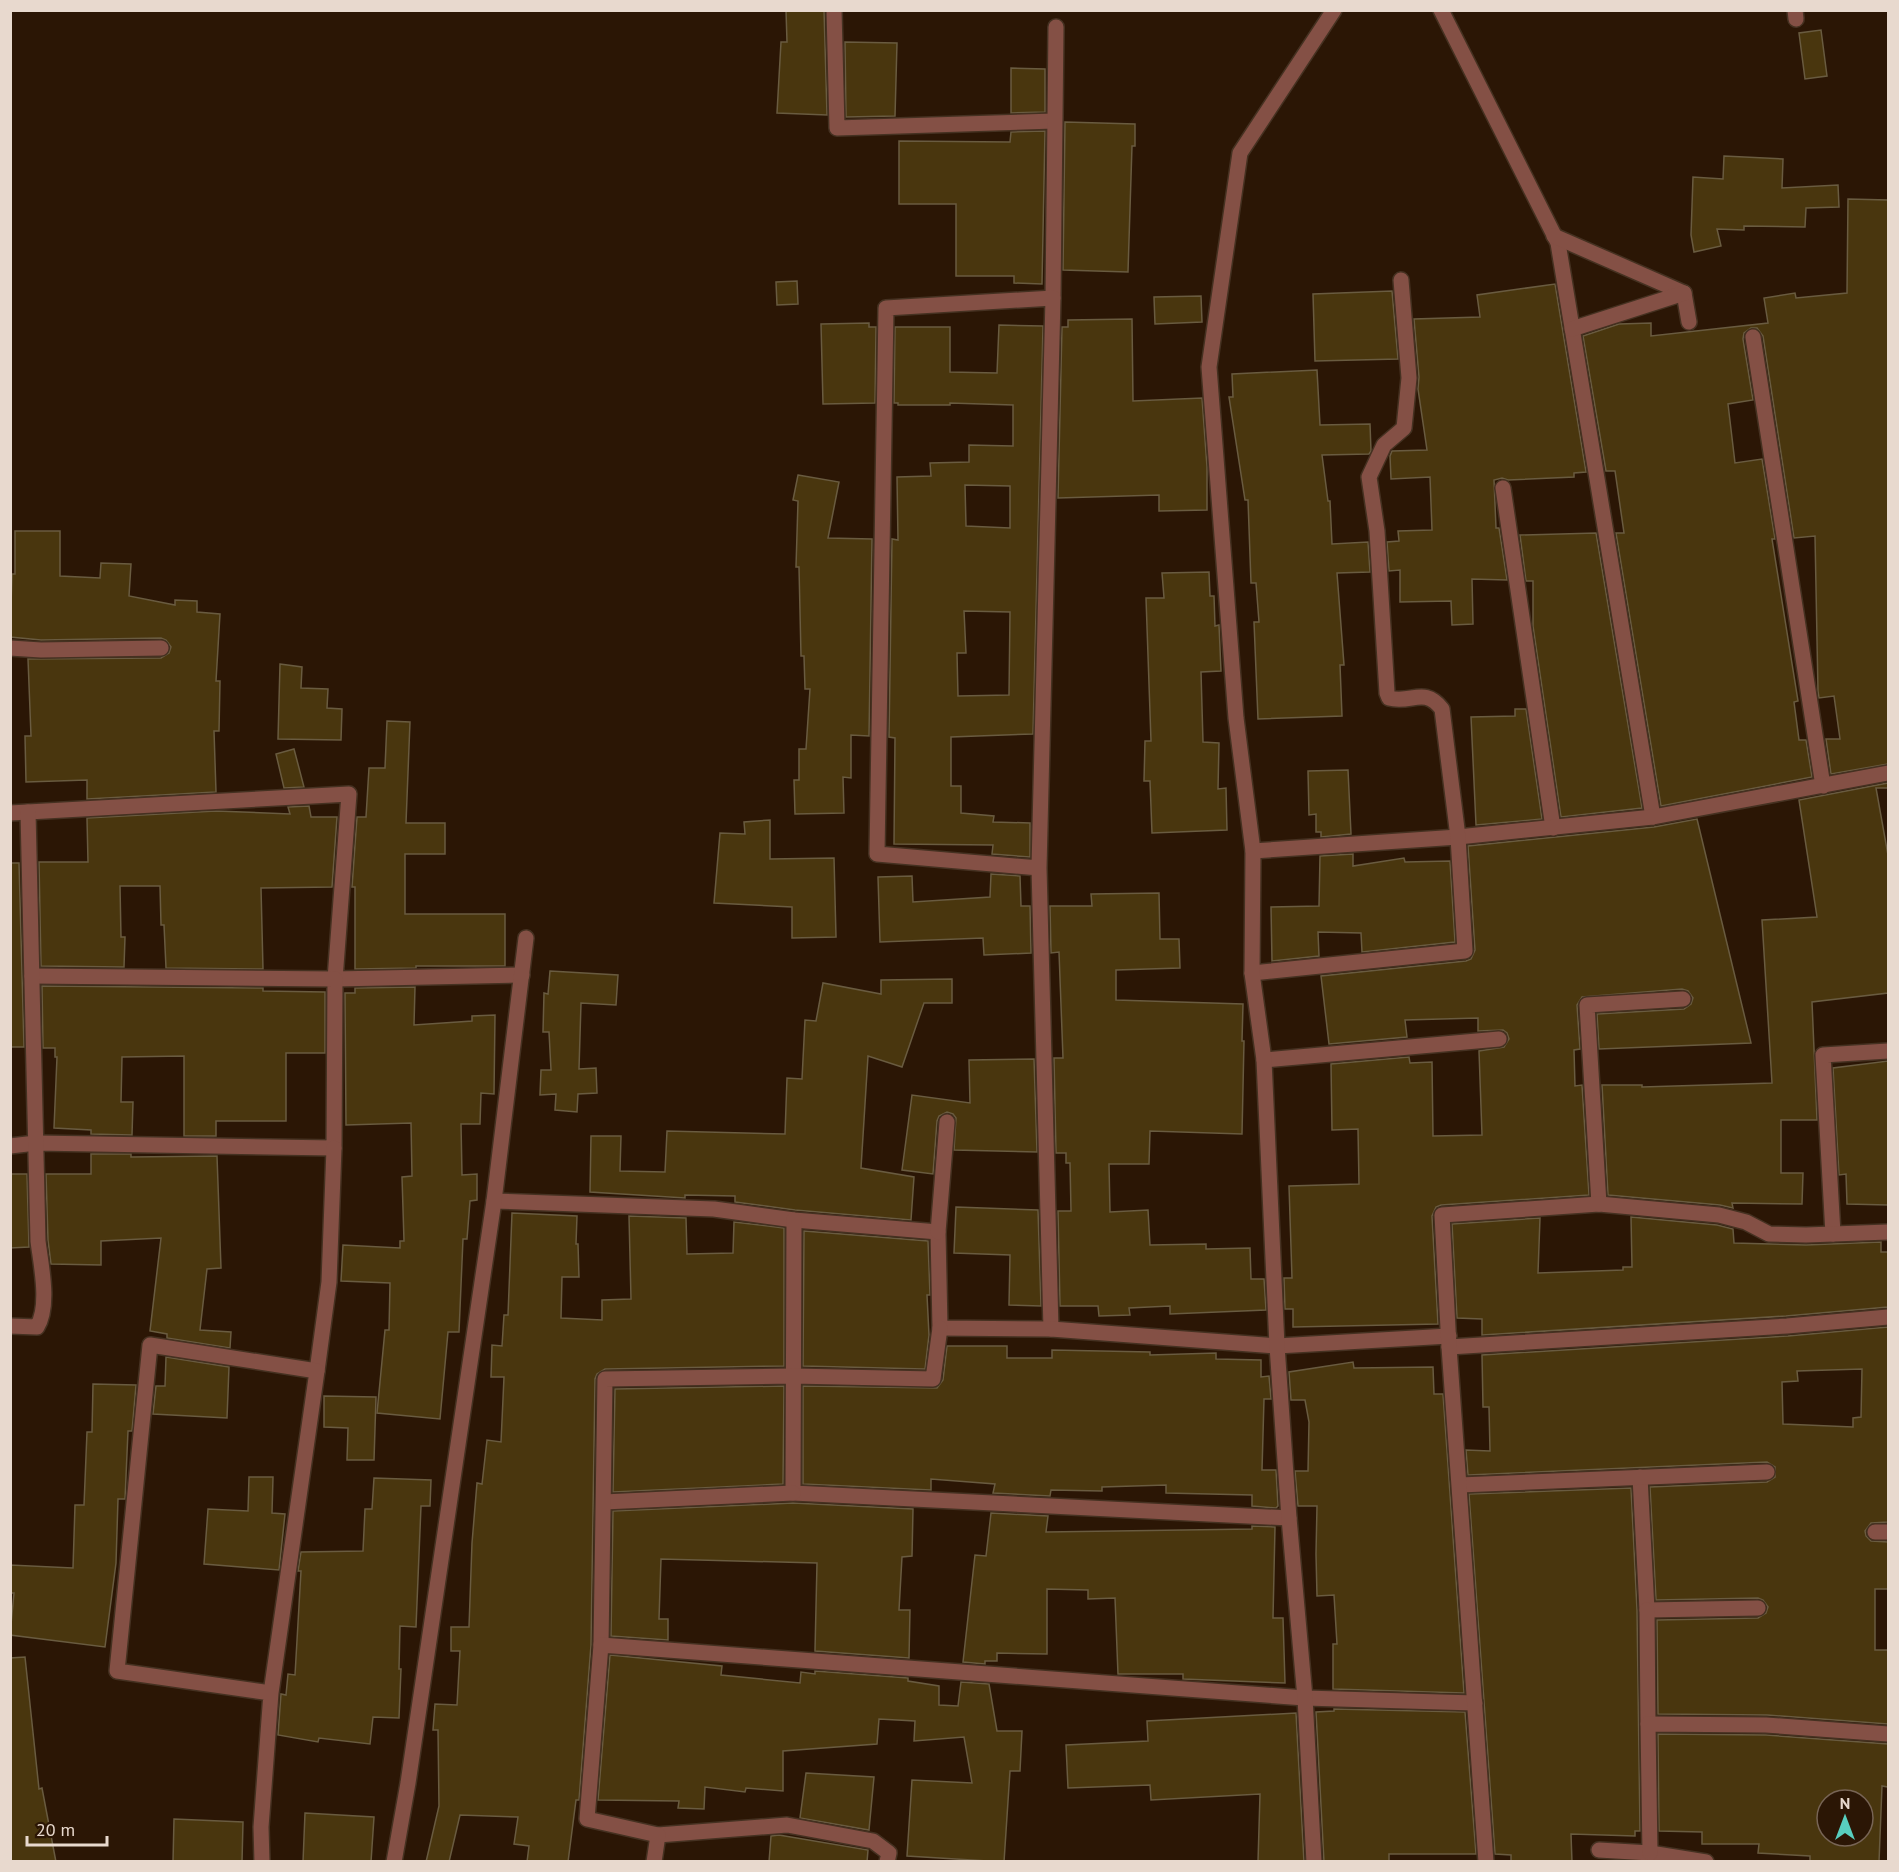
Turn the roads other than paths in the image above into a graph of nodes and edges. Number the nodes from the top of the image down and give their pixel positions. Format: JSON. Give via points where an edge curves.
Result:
{"nodes":[{"id":1,"x":834,"y":10,"type":"edge"},
{"id":2,"x":1334,"y":10,"type":"edge"},
{"id":3,"x":1441,"y":10,"type":"edge"},
{"id":4,"x":1056,"y":27,"type":"dead end"},
{"id":5,"x":1054,"y":121,"type":"junction"},
{"id":6,"x":1554,"y":236,"type":"junction"},
{"id":7,"x":1401,"y":280,"type":"dead end"},
{"id":8,"x":1684,"y":293,"type":"junction"},
{"id":9,"x":1053,"y":298,"type":"junction"},
{"id":10,"x":1689,"y":322,"type":"dead end"},
{"id":11,"x":1572,"y":328,"type":"junction"},
{"id":12,"x":1753,"y":337,"type":"dead end"},
{"id":13,"x":1503,"y":488,"type":"dead end"},
{"id":14,"x":10,"y":648,"type":"edge"},
{"id":15,"x":161,"y":648,"type":"dead end"},
{"id":16,"x":1888,"y":773,"type":"edge"},
{"id":17,"x":1822,"y":786,"type":"junction"},
{"id":18,"x":28,"y":812,"type":"junction"},
{"id":19,"x":10,"y":813,"type":"edge"},
{"id":20,"x":1653,"y":817,"type":"junction"},
{"id":21,"x":1552,"y":828,"type":"junction"},
{"id":22,"x":1458,"y":837,"type":"junction"},
{"id":23,"x":1253,"y":851,"type":"junction"},
{"id":24,"x":1038,"y":868,"type":"junction"},
{"id":25,"x":526,"y":938,"type":"dead end"},
{"id":26,"x":1252,"y":973,"type":"junction"},
{"id":27,"x":522,"y":975,"type":"junction"},
{"id":28,"x":32,"y":976,"type":"junction"},
{"id":29,"x":335,"y":979,"type":"junction"},
{"id":30,"x":1683,"y":999,"type":"dead end"},
{"id":31,"x":1499,"y":1039,"type":"dead end"},
{"id":32,"x":1888,"y":1051,"type":"edge"},
{"id":33,"x":1264,"y":1060,"type":"junction"},
{"id":34,"x":947,"y":1122,"type":"dead end"},
{"id":35,"x":36,"y":1143,"type":"junction"},
{"id":36,"x":10,"y":1146,"type":"edge"},
{"id":37,"x":334,"y":1148,"type":"junction"},
{"id":38,"x":494,"y":1201,"type":"junction"},
{"id":39,"x":1599,"y":1204,"type":"junction"},
{"id":40,"x":794,"y":1220,"type":"junction"},
{"id":41,"x":938,"y":1232,"type":"junction"},
{"id":42,"x":1888,"y":1232,"type":"edge"},
{"id":43,"x":1833,"y":1234,"type":"junction"},
{"id":44,"x":1888,"y":1317,"type":"edge"},
{"id":45,"x":10,"y":1326,"type":"edge"},
{"id":46,"x":940,"y":1328,"type":"junction"},
{"id":47,"x":1051,"y":1329,"type":"junction"},
{"id":48,"x":1449,"y":1341,"type":"junction"},
{"id":49,"x":1276,"y":1346,"type":"junction"},
{"id":50,"x":317,"y":1371,"type":"junction"},
{"id":51,"x":793,"y":1376,"type":"junction"},
{"id":52,"x":1767,"y":1472,"type":"dead end"},
{"id":53,"x":1640,"y":1478,"type":"junction"},
{"id":54,"x":1460,"y":1485,"type":"junction"},
{"id":55,"x":793,"y":1493,"type":"junction"},
{"id":56,"x":604,"y":1502,"type":"junction"},
{"id":57,"x":1289,"y":1518,"type":"junction"},
{"id":58,"x":1758,"y":1608,"type":"dead end"},
{"id":59,"x":1647,"y":1610,"type":"junction"},
{"id":60,"x":601,"y":1645,"type":"junction"},
{"id":61,"x":271,"y":1693,"type":"junction"},
{"id":62,"x":1305,"y":1698,"type":"junction"},
{"id":63,"x":1475,"y":1703,"type":"junction"},
{"id":64,"x":1648,"y":1724,"type":"junction"},
{"id":65,"x":1888,"y":1734,"type":"edge"},
{"id":66,"x":657,"y":1835,"type":"junction"},
{"id":67,"x":1599,"y":1850,"type":"dead end"},
{"id":68,"x":1650,"y":1853,"type":"junction"},
{"id":69,"x":262,"y":1862,"type":"edge"},
{"id":70,"x":394,"y":1862,"type":"edge"},
{"id":71,"x":654,"y":1862,"type":"edge"},
{"id":72,"x":887,"y":1862,"type":"edge"},
{"id":73,"x":1314,"y":1862,"type":"edge"},
{"id":74,"x":1486,"y":1862,"type":"edge"},
{"id":75,"x":1706,"y":1862,"type":"edge"}],
"edges":[{"from":1,"to":5,"type":"street","via":[[837,128]]},
{"from":2,"to":23,"type":"street","via":[[1240,153],[1209,368],[1236,718]]},
{"from":3,"to":6,"type":"street"},
{"from":4,"to":5,"type":"street"},
{"from":5,"to":9,"type":"street"},
{"from":6,"to":8,"type":"street"},
{"from":6,"to":11,"type":"street"},
{"from":7,"to":22,"type":"street","via":[[1409,378],[1404,428],[1384,445],[1369,477],[1377,531],[1387,693],[1396,700],[1426,696],[1442,709]]},
{"from":8,"to":10,"type":"street"},
{"from":8,"to":11,"type":"street"},
{"from":9,"to":24,"type":"street"},
{"from":9,"to":24,"type":"street","via":[[886,308],[877,854]]},
{"from":11,"to":20,"type":"street"},
{"from":12,"to":17,"type":"street"},
{"from":13,"to":21,"type":"street"},
{"from":14,"to":15,"type":"street"},
{"from":16,"to":17,"type":"street"},
{"from":17,"to":20,"type":"street"},
{"from":18,"to":19,"type":"street"},
{"from":18,"to":28,"type":"street"},
{"from":18,"to":29,"type":"street","via":[[349,794]]},
{"from":20,"to":21,"type":"street"},
{"from":21,"to":22,"type":"street"},
{"from":22,"to":23,"type":"street"},
{"from":22,"to":26,"type":"street","via":[[1465,951]]},
{"from":23,"to":26,"type":"street"},
{"from":24,"to":47,"type":"street"},
{"from":25,"to":27,"type":"street"},
{"from":26,"to":33,"type":"street"},
{"from":27,"to":29,"type":"street"},
{"from":27,"to":38,"type":"street"},
{"from":28,"to":29,"type":"street"},
{"from":28,"to":35,"type":"street"},
{"from":29,"to":37,"type":"street"},
{"from":30,"to":39,"type":"street","via":[[1587,1005]]},
{"from":31,"to":33,"type":"street"},
{"from":32,"to":43,"type":"street","via":[[1823,1055]]},
{"from":33,"to":49,"type":"street"},
{"from":34,"to":41,"type":"street"},
{"from":35,"to":36,"type":"street"},
{"from":35,"to":37,"type":"street"},
{"from":35,"to":45,"type":"street","via":[[42,1319],[37,1327]]},
{"from":37,"to":50,"type":"street","via":[[329,1282]]},
{"from":38,"to":40,"type":"street","via":[[714,1209]]},
{"from":38,"to":70,"type":"street"},
{"from":39,"to":43,"type":"street","via":[[1719,1215],[1769,1233]]},
{"from":39,"to":48,"type":"street","via":[[1442,1215]]},
{"from":40,"to":41,"type":"street"},
{"from":40,"to":51,"type":"street"},
{"from":41,"to":46,"type":"street"},
{"from":42,"to":43,"type":"street"},
{"from":44,"to":48,"type":"street","via":[[1787,1326]]},
{"from":46,"to":47,"type":"street"},
{"from":46,"to":51,"type":"street","via":[[933,1379]]},
{"from":47,"to":49,"type":"street"},
{"from":48,"to":49,"type":"street"},
{"from":48,"to":54,"type":"street"},
{"from":49,"to":57,"type":"street"},
{"from":50,"to":61,"type":"street"},
{"from":50,"to":61,"type":"street","via":[[150,1345],[117,1671]]},
{"from":51,"to":55,"type":"street"},
{"from":51,"to":56,"type":"street","via":[[605,1379]]},
{"from":52,"to":53,"type":"street"},
{"from":53,"to":54,"type":"street"},
{"from":53,"to":59,"type":"street"},
{"from":54,"to":63,"type":"street"},
{"from":55,"to":56,"type":"street"},
{"from":55,"to":57,"type":"street"},
{"from":56,"to":60,"type":"street"},
{"from":57,"to":62,"type":"street"},
{"from":58,"to":59,"type":"street"},
{"from":59,"to":64,"type":"street"},
{"from":60,"to":62,"type":"street"},
{"from":60,"to":66,"type":"street","via":[[587,1819]]},
{"from":61,"to":69,"type":"street"},
{"from":62,"to":63,"type":"street"},
{"from":62,"to":73,"type":"street"},
{"from":63,"to":74,"type":"street"},
{"from":64,"to":65,"type":"street","via":[[1766,1725]]},
{"from":64,"to":68,"type":"street"},
{"from":66,"to":71,"type":"street"},
{"from":66,"to":72,"type":"street","via":[[787,1825],[873,1841],[889,1853]]},
{"from":67,"to":68,"type":"street"},
{"from":68,"to":75,"type":"street"}]}
